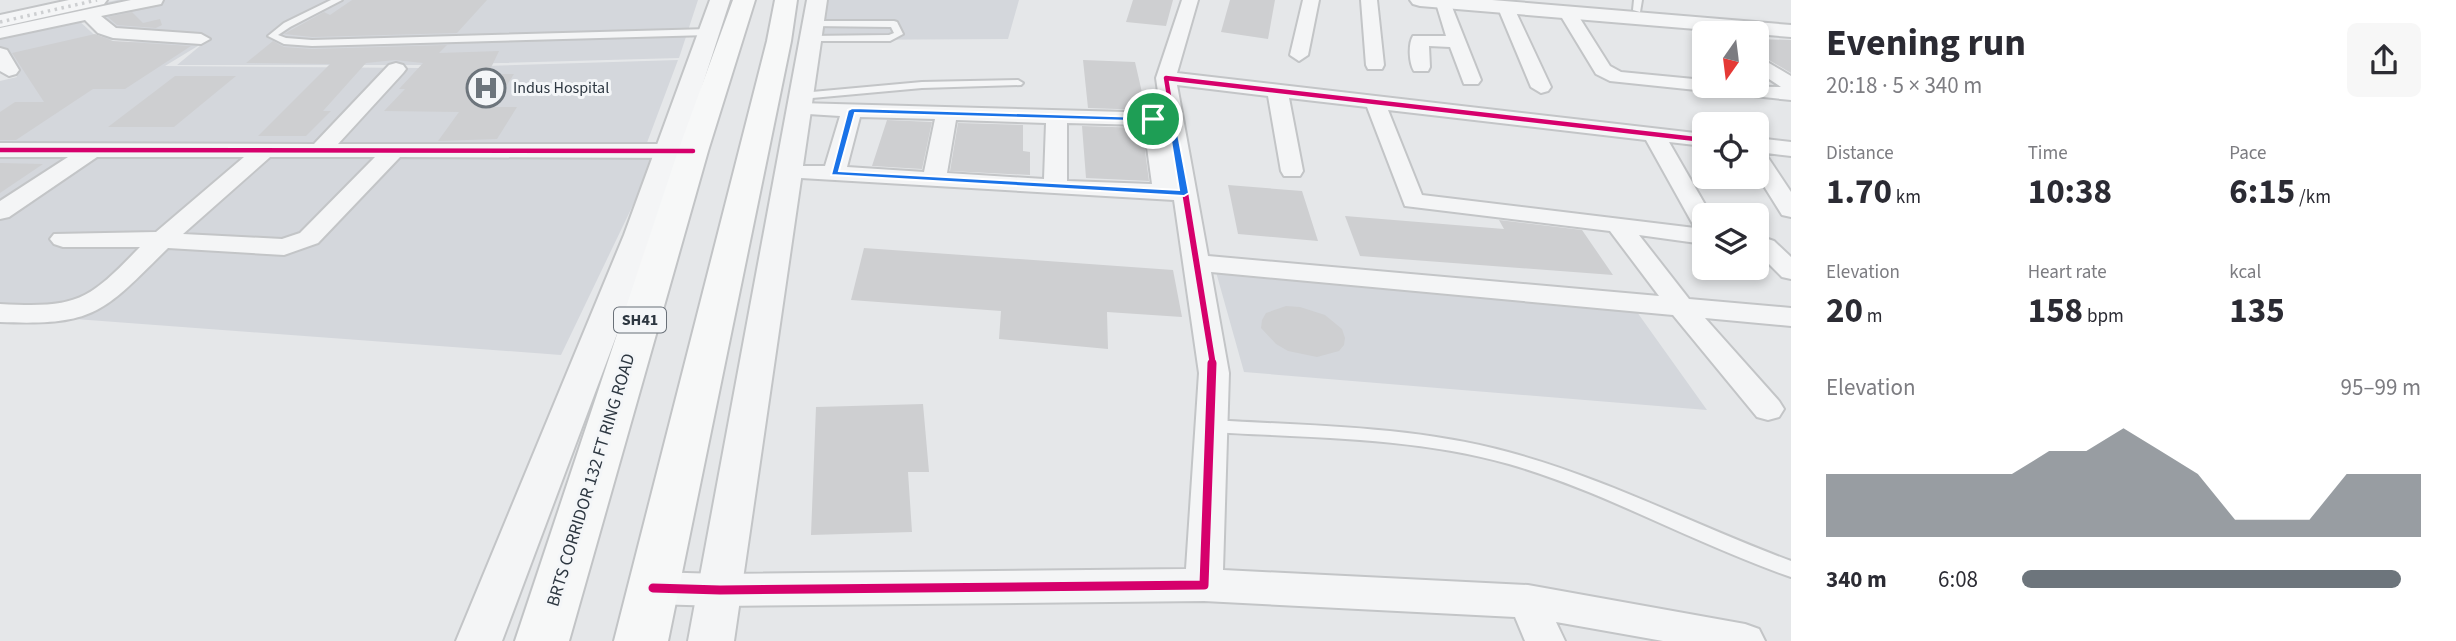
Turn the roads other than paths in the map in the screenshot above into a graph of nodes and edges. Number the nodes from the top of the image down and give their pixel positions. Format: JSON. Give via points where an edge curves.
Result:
{"nodes":[{"id":1,"x":155,"y":0,"type":"edge"},
{"id":2,"x":338,"y":0,"type":"edge"},
{"id":3,"x":720,"y":0,"type":"edge"},
{"id":4,"x":744,"y":0,"type":"edge"},
{"id":5,"x":1190,"y":0,"type":"edge"},
{"id":6,"x":1311,"y":0,"type":"edge"},
{"id":7,"x":1369,"y":0,"type":"edge"},
{"id":8,"x":1420,"y":0,"type":"edge"},
{"id":9,"x":1442,"y":2,"type":"junction"},
{"id":10,"x":1514,"y":4,"type":"edge"},
{"id":11,"x":88,"y":5,"type":"edge"},
{"id":12,"x":1637,"y":5,"type":"edge"},
{"id":13,"x":1572,"y":6,"type":"edge"},
{"id":14,"x":807,"y":16,"type":"edge"},
{"id":15,"x":0,"y":19,"type":"edge"},
{"id":16,"x":1791,"y":22,"type":"edge"},
{"id":17,"x":1692,"y":26,"type":"edge"},
{"id":18,"x":1769,"y":30,"type":"edge"},
{"id":19,"x":1791,"y":31,"type":"edge"},
{"id":20,"x":709,"y":32,"type":"junction"},
{"id":21,"x":0,"y":33,"type":"edge"},
{"id":22,"x":201,"y":39,"type":"dead end"},
{"id":23,"x":1457,"y":42,"type":"junction"},
{"id":24,"x":1299,"y":55,"type":"dead end"},
{"id":25,"x":1375,"y":65,"type":"dead end"},
{"id":26,"x":1421,"y":67,"type":"dead end"},
{"id":27,"x":396,"y":69,"type":"dead end"},
{"id":28,"x":1769,"y":69,"type":"edge"},
{"id":29,"x":1166,"y":78,"type":"junction"},
{"id":30,"x":1471,"y":80,"type":"dead end"},
{"id":31,"x":1787,"y":80,"type":"edge"},
{"id":32,"x":1018,"y":83,"type":"dead end"},
{"id":33,"x":1541,"y":87,"type":"dead end"},
{"id":34,"x":1278,"y":93,"type":"junction"},
{"id":35,"x":1791,"y":94,"type":"edge"},
{"id":36,"x":800,"y":102,"type":"junction"},
{"id":37,"x":1376,"y":104,"type":"junction"},
{"id":38,"x":852,"y":110,"type":"junction"},
{"id":39,"x":947,"y":113,"type":"junction"},
{"id":40,"x":1057,"y":116,"type":"junction"},
{"id":41,"x":1162,"y":120,"type":"junction"},
{"id":42,"x":1654,"y":135,"type":"junction"},
{"id":43,"x":1692,"y":139,"type":"edge"},
{"id":44,"x":1769,"y":146,"type":"edge"},
{"id":45,"x":1791,"y":149,"type":"edge"},
{"id":46,"x":0,"y":150,"type":"edge"},
{"id":47,"x":265,"y":150,"type":"junction"},
{"id":48,"x":320,"y":150,"type":"junction"},
{"id":49,"x":394,"y":150,"type":"junction"},
{"id":50,"x":91,"y":151,"type":"junction"},
{"id":51,"x":679,"y":151,"type":"junction"},
{"id":52,"x":801,"y":171,"type":"dead end"},
{"id":53,"x":1292,"y":171,"type":"dead end"},
{"id":54,"x":834,"y":173,"type":"junction"},
{"id":55,"x":1769,"y":176,"type":"edge"},
{"id":56,"x":934,"y":179,"type":"junction"},
{"id":57,"x":1055,"y":187,"type":"junction"},
{"id":58,"x":1174,"y":193,"type":"junction"},
{"id":59,"x":1692,"y":203,"type":"edge"},
{"id":60,"x":1791,"y":210,"type":"edge"},
{"id":61,"x":0,"y":212,"type":"edge"},
{"id":62,"x":1618,"y":225,"type":"junction"},
{"id":63,"x":1692,"y":235,"type":"edge"},
{"id":64,"x":64,"y":239,"type":"dead end"},
{"id":65,"x":162,"y":240,"type":"junction"},
{"id":66,"x":1769,"y":246,"type":"edge"},
{"id":67,"x":1791,"y":249,"type":"edge"},
{"id":68,"x":1769,"y":252,"type":"edge"},
{"id":69,"x":1195,"y":263,"type":"junction"},
{"id":70,"x":1791,"y":271,"type":"edge"},
{"id":71,"x":1680,"y":306,"type":"junction"},
{"id":72,"x":0,"y":313,"type":"edge"},
{"id":73,"x":1791,"y":317,"type":"edge"},
{"id":74,"x":1768,"y":409,"type":"dead end"},
{"id":75,"x":1212,"y":425,"type":"junction"},
{"id":76,"x":1791,"y":569,"type":"edge"},
{"id":77,"x":1204,"y":585,"type":"junction"},
{"id":78,"x":653,"y":587,"type":"junction"},
{"id":79,"x":720,"y":590,"type":"junction"},
{"id":80,"x":1528,"y":601,"type":"junction"},
{"id":81,"x":1689,"y":634,"type":"edge"},
{"id":82,"x":479,"y":641,"type":"edge"},
{"id":83,"x":542,"y":641,"type":"edge"},
{"id":84,"x":641,"y":641,"type":"edge"},
{"id":85,"x":710,"y":641,"type":"edge"},
{"id":86,"x":1545,"y":641,"type":"edge"},
{"id":87,"x":1745,"y":641,"type":"edge"}],
"edges":[{"from":1,"to":11,"type":"street"},
{"from":2,"to":20,"type":"lane","via":[[272,36],[312,43]]},
{"from":3,"to":20,"type":"street"},
{"from":4,"to":51,"type":"main road","name":"BRTS CORRIDOR 132 FT RING ROAD","number":"SH41"},
{"from":5,"to":29,"type":"street"},
{"from":6,"to":24,"type":"street"},
{"from":7,"to":25,"type":"street"},
{"from":8,"to":9,"type":"street"},
{"from":9,"to":10,"type":"street"},
{"from":9,"to":23,"type":"street"},
{"from":10,"to":13,"type":"street"},
{"from":10,"to":33,"type":"street"},
{"from":11,"to":15,"type":"street"},
{"from":11,"to":21,"type":"street"},
{"from":11,"to":22,"type":"street","via":[[104,29],[113,33]]},
{"from":12,"to":13,"type":"street"},
{"from":12,"to":16,"type":"street"},
{"from":13,"to":17,"type":"street"},
{"from":13,"to":35,"type":"street","via":[[1604,71],[1617,78]]},
{"from":14,"to":14,"type":"lane","via":[[894,24],[898,34],[890,38]]},
{"from":14,"to":36,"type":"street"},
{"from":14,"to":78,"type":"main road","via":[[779,41]]},
{"from":18,"to":19,"type":"street"},
{"from":20,"to":51,"type":"street"},
{"from":23,"to":26,"type":"street","via":[[1419,40]]},
{"from":23,"to":30,"type":"street"},
{"from":27,"to":48,"type":"street"},
{"from":28,"to":31,"type":"street"},
{"from":29,"to":34,"type":"street"},
{"from":29,"to":41,"type":"street"},
{"from":32,"to":36,"type":"lane","via":[[922,85]]},
{"from":34,"to":37,"type":"street"},
{"from":34,"to":53,"type":"street"},
{"from":36,"to":38,"type":"street"},
{"from":36,"to":79,"type":"street"},
{"from":37,"to":42,"type":"street"},
{"from":37,"to":62,"type":"street","via":[[1413,201]]},
{"from":38,"to":39,"type":"street"},
{"from":38,"to":54,"type":"street"},
{"from":39,"to":40,"type":"street"},
{"from":39,"to":56,"type":"street"},
{"from":40,"to":41,"type":"street"},
{"from":40,"to":57,"type":"street"},
{"from":41,"to":58,"type":"street"},
{"from":42,"to":43,"type":"street"},
{"from":42,"to":59,"type":"street"},
{"from":44,"to":45,"type":"street"},
{"from":46,"to":50,"type":"street"},
{"from":47,"to":48,"type":"street"},
{"from":47,"to":50,"type":"street"},
{"from":47,"to":65,"type":"street"},
{"from":48,"to":49,"type":"street"},
{"from":49,"to":51,"type":"street"},
{"from":49,"to":65,"type":"street","via":[[318,230],[296,244]]},
{"from":50,"to":61,"type":"street"},
{"from":51,"to":82,"type":"street","via":[[639,235]]},
{"from":51,"to":83,"type":"main road","name":"BRTS CORRIDOR 132 FT RING ROAD","number":"SH41"},
{"from":52,"to":54,"type":"street"},
{"from":54,"to":56,"type":"street"},
{"from":55,"to":60,"type":"street"},
{"from":56,"to":57,"type":"street"},
{"from":57,"to":58,"type":"street"},
{"from":58,"to":69,"type":"street"},
{"from":62,"to":63,"type":"street"},
{"from":62,"to":71,"type":"street"},
{"from":64,"to":65,"type":"street"},
{"from":65,"to":72,"type":"street","via":[[127,278],[87,306]]},
{"from":66,"to":67,"type":"street"},
{"from":68,"to":70,"type":"street"},
{"from":69,"to":71,"type":"street"},
{"from":69,"to":75,"type":"street","via":[[1214,373]]},
{"from":71,"to":73,"type":"street"},
{"from":71,"to":74,"type":"street"},
{"from":75,"to":76,"type":"lane","via":[[1444,443],[1506,458],[1603,490]]},
{"from":75,"to":77,"type":"street"},
{"from":77,"to":79,"type":"street"},
{"from":77,"to":80,"type":"street"},
{"from":78,"to":79,"type":"street"},
{"from":78,"to":84,"type":"main road"},
{"from":79,"to":85,"type":"street"},
{"from":80,"to":81,"type":"street"},
{"from":80,"to":86,"type":"street"},
{"from":81,"to":87,"type":"street"}]}
